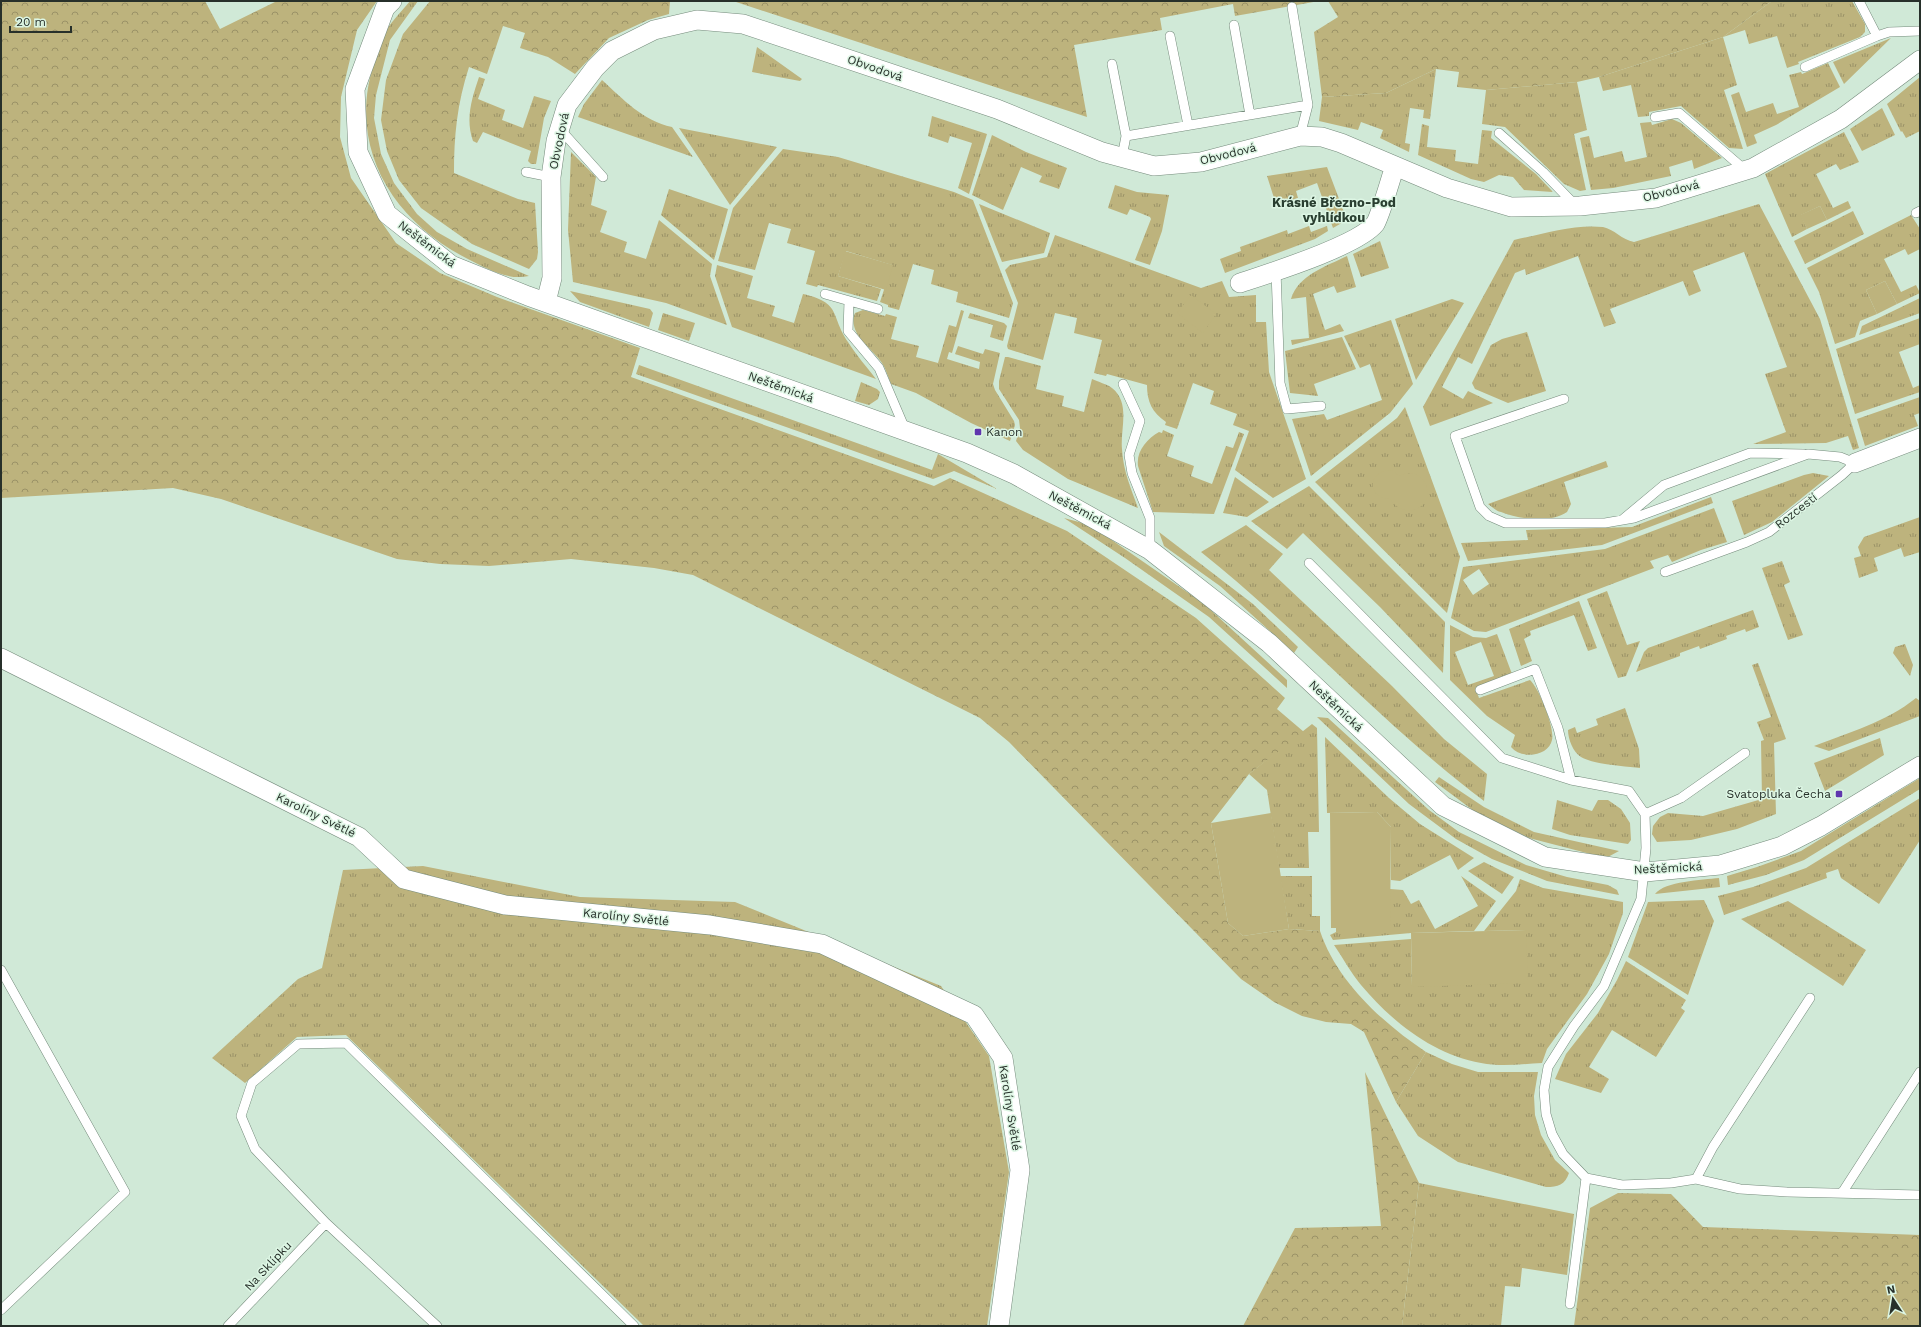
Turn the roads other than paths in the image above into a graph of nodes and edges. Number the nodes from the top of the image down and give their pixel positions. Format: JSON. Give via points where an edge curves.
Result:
{"nodes":[{"id":1,"x":392,"y":1,"type":"edge"},
{"id":2,"x":1859,"y":1,"type":"edge"},
{"id":3,"x":1292,"y":7,"type":"dead end"},
{"id":4,"x":1234,"y":25,"type":"dead end"},
{"id":5,"x":1920,"y":31,"type":"edge"},
{"id":6,"x":1170,"y":36,"type":"dead end"},
{"id":7,"x":1877,"y":36,"type":"junction"},
{"id":8,"x":1920,"y":60,"type":"edge"},
{"id":9,"x":1112,"y":64,"type":"dead end"},
{"id":10,"x":1805,"y":67,"type":"dead end"},
{"id":11,"x":1308,"y":105,"type":"junction"},
{"id":12,"x":1250,"y":115,"type":"junction"},
{"id":13,"x":1655,"y":117,"type":"dead end"},
{"id":14,"x":1188,"y":125,"type":"junction"},
{"id":15,"x":559,"y":128,"type":"junction"},
{"id":16,"x":1499,"y":133,"type":"dead end"},
{"id":17,"x":1126,"y":136,"type":"junction"},
{"id":18,"x":1300,"y":136,"type":"junction"},
{"id":19,"x":1122,"y":157,"type":"junction"},
{"id":20,"x":1395,"y":166,"type":"junction"},
{"id":21,"x":1745,"y":170,"type":"junction"},
{"id":22,"x":526,"y":172,"type":"dead end"},
{"id":23,"x":551,"y":177,"type":"junction"},
{"id":24,"x":603,"y":177,"type":"dead end"},
{"id":25,"x":1576,"y":206,"type":"junction"},
{"id":26,"x":1276,"y":271,"type":"junction"},
{"id":27,"x":1240,"y":283,"type":"dead end"},
{"id":28,"x":825,"y":294,"type":"dead end"},
{"id":29,"x":849,"y":301,"type":"junction"},
{"id":30,"x":546,"y":302,"type":"junction"},
{"id":31,"x":878,"y":308,"type":"dead end"},
{"id":32,"x":1123,"y":384,"type":"dead end"},
{"id":33,"x":1564,"y":399,"type":"dead end"},
{"id":34,"x":1321,"y":406,"type":"dead end"},
{"id":35,"x":906,"y":432,"type":"junction"},
{"id":36,"x":1920,"y":438,"type":"edge"},
{"id":37,"x":1808,"y":454,"type":"junction"},
{"id":38,"x":1855,"y":463,"type":"junction"},
{"id":39,"x":1621,"y":520,"type":"junction"},
{"id":40,"x":1150,"y":550,"type":"junction"},
{"id":41,"x":1309,"y":563,"type":"dead end"},
{"id":42,"x":1665,"y":572,"type":"dead end"},
{"id":43,"x":1,"y":658,"type":"edge"},
{"id":44,"x":1480,"y":690,"type":"dead end"},
{"id":45,"x":1745,"y":753,"type":"dead end"},
{"id":46,"x":1920,"y":766,"type":"edge"},
{"id":47,"x":1571,"y":780,"type":"junction"},
{"id":48,"x":1645,"y":814,"type":"junction"},
{"id":49,"x":1644,"y":872,"type":"junction"},
{"id":50,"x":1,"y":970,"type":"edge"},
{"id":51,"x":1810,"y":998,"type":"dead end"},
{"id":52,"x":1920,"y":1072,"type":"edge"},
{"id":53,"x":1586,"y":1178,"type":"junction"},
{"id":54,"x":1696,"y":1179,"type":"junction"},
{"id":55,"x":1842,"y":1193,"type":"junction"},
{"id":56,"x":1920,"y":1195,"type":"edge"},
{"id":57,"x":326,"y":1223,"type":"junction"},
{"id":58,"x":1570,"y":1304,"type":"dead end"},
{"id":59,"x":1,"y":1310,"type":"edge"},
{"id":60,"x":228,"y":1326,"type":"edge"},
{"id":61,"x":437,"y":1326,"type":"edge"},
{"id":62,"x":634,"y":1326,"type":"edge"},
{"id":63,"x":999,"y":1326,"type":"edge"}],
"edges":[{"from":1,"to":30,"type":"street","name":"Neštěmická","via":[[385,8],[355,89],[358,152],[387,214],[451,265]]},
{"from":2,"to":7,"type":"lane"},
{"from":3,"to":11,"type":"lane"},
{"from":4,"to":12,"type":"lane"},
{"from":5,"to":7,"type":"lane","via":[[1889,32]]},
{"from":6,"to":14,"type":"lane"},
{"from":7,"to":10,"type":"lane"},
{"from":8,"to":21,"type":"street","name":"Obvodová","via":[[1841,119]]},
{"from":9,"to":17,"type":"lane"},
{"from":11,"to":12,"type":"lane"},
{"from":11,"to":18,"type":"lane"},
{"from":12,"to":14,"type":"lane"},
{"from":13,"to":21,"type":"lane","via":[[1679,113]]},
{"from":14,"to":17,"type":"lane"},
{"from":15,"to":19,"type":"street","name":"Obvodová","via":[[567,106],[593,70],[612,51],[654,30],[696,20],[743,24],[997,109],[1102,152]]},
{"from":15,"to":23,"type":"street","name":"Obvodová"},
{"from":15,"to":24,"type":"lane"},
{"from":16,"to":25,"type":"lane"},
{"from":17,"to":19,"type":"lane"},
{"from":18,"to":19,"type":"street","name":"Obvodová","via":[[1201,162],[1154,166]]},
{"from":18,"to":20,"type":"street","name":"Obvodová","via":[[1322,137]]},
{"from":20,"to":25,"type":"street","name":"Obvodová","via":[[1447,188],[1512,207]]},
{"from":20,"to":26,"type":"street","via":[[1375,223],[1355,238]]},
{"from":21,"to":25,"type":"street","name":"Obvodová","via":[[1656,198]]},
{"from":22,"to":23,"type":"lane"},
{"from":23,"to":30,"type":"street","name":"Obvodová","via":[[552,278]]},
{"from":26,"to":27,"type":"street"},
{"from":26,"to":34,"type":"lane","via":[[1280,382],[1287,409]]},
{"from":28,"to":29,"type":"lane"},
{"from":29,"to":31,"type":"lane"},
{"from":29,"to":35,"type":"lane","via":[[848,331],[879,368]]},
{"from":30,"to":35,"type":"street","name":"Neštěmická"},
{"from":32,"to":40,"type":"lane","via":[[1140,421],[1129,455],[1132,473],[1150,518]]},
{"from":33,"to":39,"type":"lane","via":[[1455,436],[1480,507],[1489,516],[1505,523]]},
{"from":35,"to":40,"type":"street","name":"Neštěmická","via":[[967,453],[1014,474]]},
{"from":36,"to":38,"type":"street","name":"Rozcestí"},
{"from":37,"to":38,"type":"lane","via":[[1840,457]]},
{"from":37,"to":39,"type":"lane","via":[[1634,518]]},
{"from":37,"to":39,"type":"lane","via":[[1750,453],[1664,486]]},
{"from":38,"to":42,"type":"lane","name":"Rozcestí","via":[[1769,532]]},
{"from":40,"to":49,"type":"street","name":"Neštěmická","via":[[1269,643],[1443,806],[1545,857]]},
{"from":41,"to":47,"type":"lane","via":[[1502,758]]},
{"from":43,"to":63,"type":"street","name":"Karolíny Světlé","via":[[359,837],[404,879],[505,905],[710,925],[822,944],[974,1015],[1003,1058],[1020,1170]]},
{"from":44,"to":47,"type":"lane","via":[[1535,670],[1558,728]]},
{"from":45,"to":48,"type":"lane","via":[[1681,798]]},
{"from":46,"to":49,"type":"street","name":"Neštěmická","via":[[1821,826],[1782,846],[1720,865]]},
{"from":47,"to":48,"type":"lane","via":[[1629,791]]},
{"from":48,"to":49,"type":"lane"},
{"from":49,"to":53,"type":"lane","via":[[1641,899],[1604,986],[1548,1067],[1544,1090],[1546,1114],[1552,1134],[1563,1154]]},
{"from":50,"to":59,"type":"lane","via":[[125,1192]]},
{"from":51,"to":54,"type":"lane","via":[[1712,1147]]},
{"from":52,"to":55,"type":"lane"},
{"from":53,"to":54,"type":"lane","via":[[1622,1185],[1671,1184]]},
{"from":53,"to":58,"type":"lane"},
{"from":54,"to":55,"type":"lane","via":[[1740,1188]]},
{"from":55,"to":56,"type":"lane"},
{"from":57,"to":60,"type":"lane","name":"Na Sklípku"},
{"from":57,"to":61,"type":"lane"},
{"from":57,"to":62,"type":"lane","via":[[256,1149],[241,1116],[252,1083],[298,1044],[346,1043]]}]}
